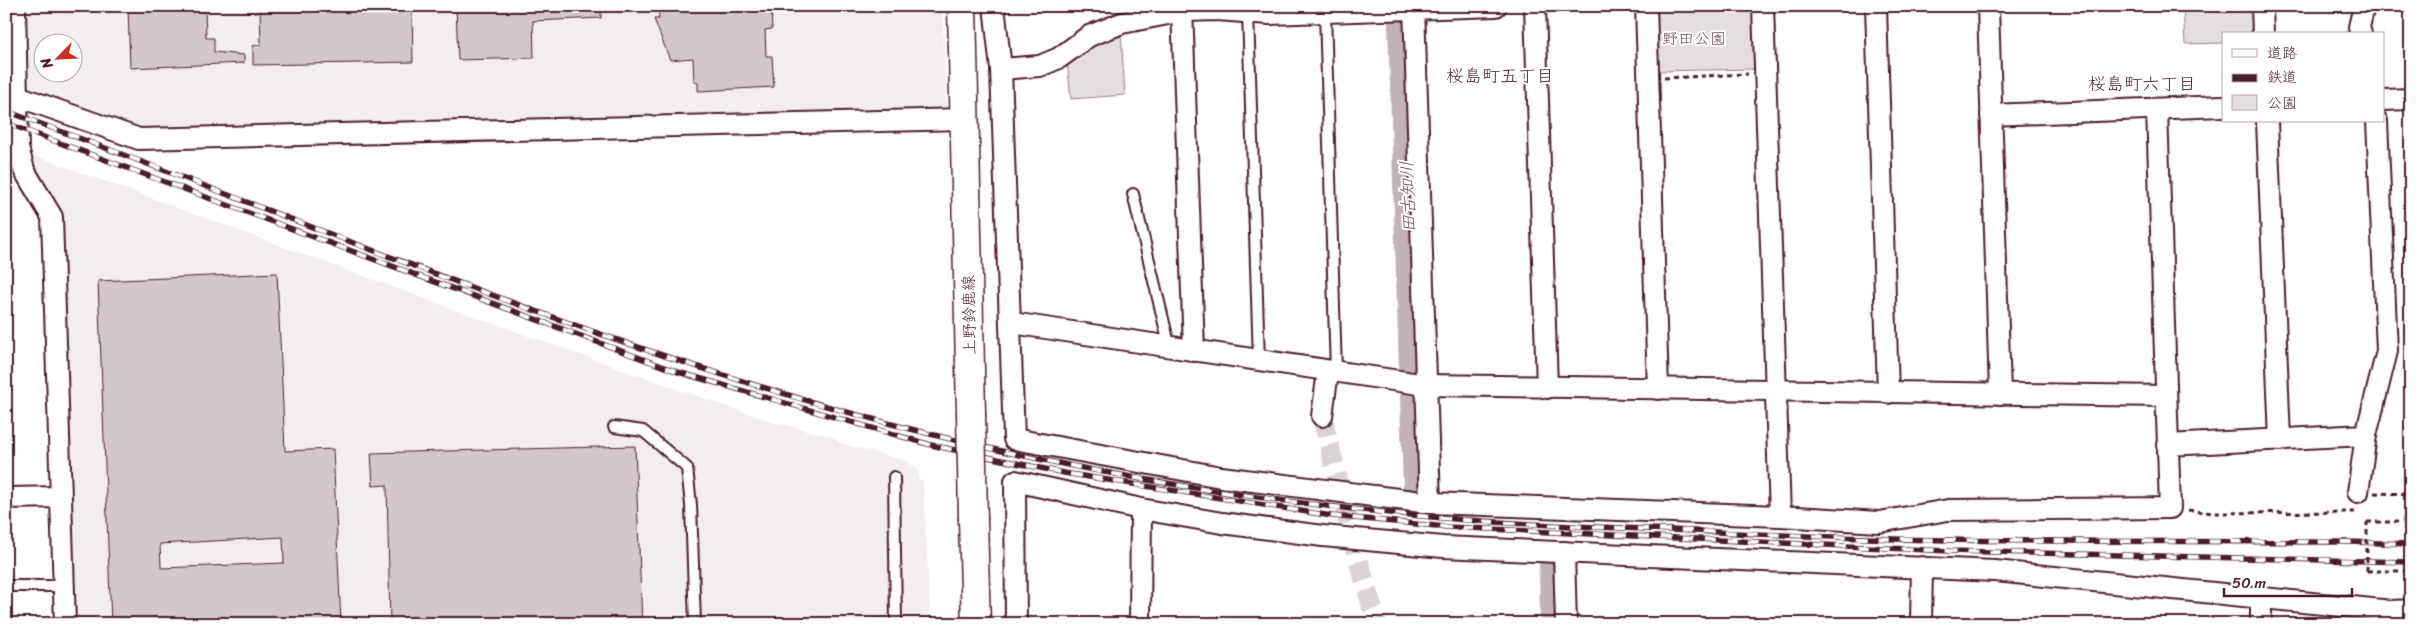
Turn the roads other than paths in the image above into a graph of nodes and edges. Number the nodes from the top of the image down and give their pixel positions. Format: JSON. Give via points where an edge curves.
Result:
{"nodes":[{"id":1,"x":15,"y":6,"type":"edge"},
{"id":2,"x":962,"y":6,"type":"edge"},
{"id":3,"x":994,"y":6,"type":"edge"},
{"id":4,"x":1496,"y":6,"type":"edge"},
{"id":5,"x":1535,"y":6,"type":"edge"},
{"id":6,"x":1646,"y":6,"type":"edge"},
{"id":7,"x":1764,"y":6,"type":"edge"},
{"id":8,"x":1876,"y":6,"type":"edge"},
{"id":9,"x":1988,"y":6,"type":"edge"},
{"id":10,"x":2262,"y":6,"type":"edge"},
{"id":11,"x":2364,"y":6,"type":"edge"},
{"id":12,"x":1182,"y":8,"type":"edge"},
{"id":13,"x":1414,"y":8,"type":"edge"},
{"id":14,"x":1248,"y":12,"type":"junction"},
{"id":15,"x":1325,"y":12,"type":"junction"},
{"id":16,"x":2263,"y":32,"type":"edge"},
{"id":17,"x":2360,"y":32,"type":"edge"},
{"id":18,"x":1001,"y":69,"type":"junction"},
{"id":19,"x":12,"y":94,"type":"edge"},
{"id":20,"x":2411,"y":99,"type":"edge"},
{"id":21,"x":2384,"y":100,"type":"edge"},
{"id":22,"x":2222,"y":106,"type":"edge"},
{"id":23,"x":2157,"y":109,"type":"junction"},
{"id":24,"x":1991,"y":115,"type":"junction"},
{"id":25,"x":965,"y":119,"type":"junction"},
{"id":26,"x":2267,"y":122,"type":"edge"},
{"id":27,"x":2377,"y":122,"type":"edge"},
{"id":28,"x":12,"y":145,"type":"edge"},
{"id":29,"x":1134,"y":194,"type":"dead end"},
{"id":30,"x":1012,"y":323,"type":"junction"},
{"id":31,"x":1170,"y":348,"type":"junction"},
{"id":32,"x":1194,"y":351,"type":"junction"},
{"id":33,"x":1259,"y":361,"type":"junction"},
{"id":34,"x":1332,"y":371,"type":"junction"},
{"id":35,"x":1426,"y":385,"type":"junction"},
{"id":36,"x":1547,"y":388,"type":"junction"},
{"id":37,"x":1658,"y":389,"type":"junction"},
{"id":38,"x":1775,"y":391,"type":"junction"},
{"id":39,"x":1888,"y":392,"type":"junction"},
{"id":40,"x":2000,"y":394,"type":"junction"},
{"id":41,"x":2165,"y":396,"type":"junction"},
{"id":42,"x":1322,"y":416,"type":"tunnel mouth"},
{"id":43,"x":614,"y":427,"type":"dead end"},
{"id":44,"x":2366,"y":436,"type":"junction"},
{"id":45,"x":2280,"y":440,"type":"junction"},
{"id":46,"x":2167,"y":445,"type":"junction"},
{"id":47,"x":894,"y":477,"type":"dead end"},
{"id":48,"x":2358,"y":492,"type":"road end"},
{"id":49,"x":61,"y":497,"type":"junction"},
{"id":50,"x":6,"y":498,"type":"edge"},
{"id":51,"x":1430,"y":503,"type":"junction"},
{"id":52,"x":1141,"y":509,"type":"junction"},
{"id":53,"x":1780,"y":516,"type":"junction"},
{"id":54,"x":1564,"y":552,"type":"junction"},
{"id":55,"x":1922,"y":567,"type":"junction"},
{"id":56,"x":6,"y":586,"type":"edge"},
{"id":57,"x":64,"y":586,"type":"junction"},
{"id":58,"x":2261,"y":598,"type":"junction"},
{"id":59,"x":2411,"y":610,"type":"edge"},
{"id":60,"x":65,"y":624,"type":"edge"},
{"id":61,"x":695,"y":624,"type":"edge"},
{"id":62,"x":896,"y":624,"type":"edge"},
{"id":63,"x":976,"y":624,"type":"edge"},
{"id":64,"x":1016,"y":624,"type":"edge"},
{"id":65,"x":1140,"y":624,"type":"edge"},
{"id":66,"x":1566,"y":624,"type":"edge"},
{"id":67,"x":1921,"y":624,"type":"edge"},
{"id":68,"x":2261,"y":624,"type":"edge"}],
"edges":[{"from":1,"to":19,"type":"street"},
{"from":2,"to":25,"type":"main road","name":"上野鈴鹿線"},
{"from":3,"to":18,"type":"street"},
{"from":4,"to":13,"type":"street"},
{"from":5,"to":36,"type":"street"},
{"from":6,"to":37,"type":"street"},
{"from":7,"to":38,"type":"street"},
{"from":8,"to":39,"type":"street"},
{"from":9,"to":24,"type":"street"},
{"from":10,"to":16,"type":"street"},
{"from":11,"to":17,"type":"street"},
{"from":12,"to":14,"type":"street"},
{"from":12,"to":18,"type":"street","via":[[1089,36],[1059,58],[1040,66]]},
{"from":12,"to":32,"type":"street"},
{"from":13,"to":15,"type":"street"},
{"from":13,"to":35,"type":"street"},
{"from":14,"to":15,"type":"street"},
{"from":14,"to":33,"type":"lane"},
{"from":15,"to":34,"type":"lane"},
{"from":18,"to":30,"type":"street"},
{"from":19,"to":25,"type":"street","via":[[139,139]]},
{"from":19,"to":28,"type":"street"},
{"from":20,"to":21,"type":"street"},
{"from":22,"to":23,"type":"street"},
{"from":23,"to":24,"type":"street"},
{"from":23,"to":41,"type":"street"},
{"from":24,"to":40,"type":"street"},
{"from":25,"to":63,"type":"main road","name":"上野鈴鹿線","bridge":true},
{"from":26,"to":45,"type":"street"},
{"from":27,"to":44,"type":"street","via":[[2387,351]]},
{"from":28,"to":49,"type":"street","via":[[52,217]]},
{"from":29,"to":31,"type":"lane"},
{"from":30,"to":31,"type":"street"},
{"from":30,"to":51,"type":"street","via":[[1014,439],[1221,477]]},
{"from":31,"to":32,"type":"street"},
{"from":32,"to":33,"type":"street"},
{"from":33,"to":34,"type":"street"},
{"from":34,"to":35,"type":"street"},
{"from":34,"to":42,"type":"street"},
{"from":35,"to":36,"type":"street"},
{"from":35,"to":51,"type":"street"},
{"from":36,"to":37,"type":"street"},
{"from":37,"to":38,"type":"street"},
{"from":38,"to":39,"type":"street"},
{"from":38,"to":53,"type":"street"},
{"from":39,"to":40,"type":"street"},
{"from":40,"to":41,"type":"street"},
{"from":41,"to":46,"type":"street"},
{"from":43,"to":61,"type":"lane","via":[[643,431],[688,468]]},
{"from":44,"to":45,"type":"street"},
{"from":44,"to":48,"type":"street"},
{"from":45,"to":46,"type":"street"},
{"from":46,"to":53,"type":"street","via":[[2170,508],[1948,510],[1878,522]]},
{"from":47,"to":62,"type":"lane"},
{"from":49,"to":50,"type":"street"},
{"from":49,"to":57,"type":"street"},
{"from":51,"to":53,"type":"street"},
{"from":52,"to":54,"type":"street","via":[[1323,536],[1443,547]]},
{"from":52,"to":64,"type":"street","via":[[1015,481]]},
{"from":52,"to":65,"type":"street"},
{"from":54,"to":55,"type":"street"},
{"from":54,"to":66,"type":"street"},
{"from":55,"to":58,"type":"street","via":[[1994,571]]},
{"from":55,"to":67,"type":"street"},
{"from":56,"to":57,"type":"lane"},
{"from":57,"to":60,"type":"street"},
{"from":58,"to":59,"type":"street","via":[[2392,611]]},
{"from":58,"to":68,"type":"street"}]}
